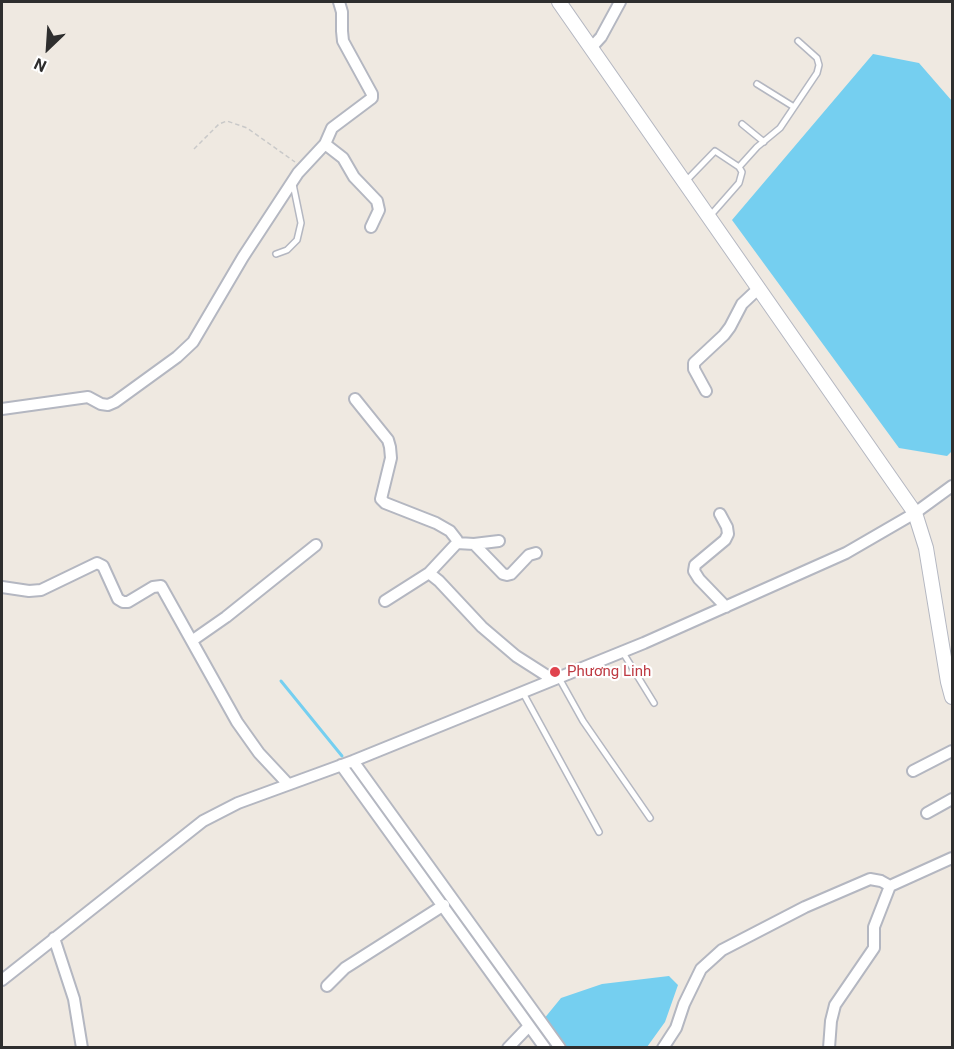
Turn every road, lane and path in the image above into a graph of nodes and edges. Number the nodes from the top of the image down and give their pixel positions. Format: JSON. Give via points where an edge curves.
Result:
{"nodes":[{"id":1,"x":339,"y":2,"type":"edge"},
{"id":2,"x":559,"y":2,"type":"edge"},
{"id":3,"x":620,"y":2,"type":"edge"},
{"id":4,"x":798,"y":41,"type":"dead end"},
{"id":5,"x":591,"y":48,"type":"junction"},
{"id":6,"x":757,"y":84,"type":"dead end"},
{"id":7,"x":794,"y":107,"type":"junction"},
{"id":8,"x":742,"y":124,"type":"dead end"},
{"id":9,"x":764,"y":142,"type":"junction"},
{"id":10,"x":325,"y":144,"type":"junction"},
{"id":11,"x":194,"y":149,"type":"dead end"},
{"id":12,"x":303,"y":167,"type":"junction"},
{"id":13,"x":739,"y":167,"type":"junction"},
{"id":14,"x":685,"y":182,"type":"junction"},
{"id":15,"x":292,"y":183,"type":"junction"},
{"id":16,"x":709,"y":217,"type":"junction"},
{"id":17,"x":371,"y":227,"type":"dead end"},
{"id":18,"x":276,"y":254,"type":"dead end"},
{"id":19,"x":759,"y":288,"type":"junction"},
{"id":20,"x":706,"y":392,"type":"dead end"},
{"id":21,"x":355,"y":399,"type":"dead end"},
{"id":22,"x":2,"y":409,"type":"edge"},
{"id":23,"x":952,"y":486,"type":"edge"},
{"id":24,"x":915,"y":513,"type":"junction"},
{"id":25,"x":720,"y":514,"type":"dead end"},
{"id":26,"x":499,"y":541,"type":"dead end"},
{"id":27,"x":457,"y":543,"type":"junction"},
{"id":28,"x":474,"y":544,"type":"junction"},
{"id":29,"x":316,"y":545,"type":"dead end"},
{"id":30,"x":536,"y":553,"type":"dead end"},
{"id":31,"x":429,"y":573,"type":"junction"},
{"id":32,"x":2,"y":586,"type":"edge"},
{"id":33,"x":385,"y":601,"type":"dead end"},
{"id":34,"x":726,"y":607,"type":"junction"},
{"id":35,"x":193,"y":640,"type":"junction"},
{"id":36,"x":622,"y":651,"type":"junction"},
{"id":37,"x":555,"y":678,"type":"junction"},
{"id":38,"x":522,"y":691,"type":"junction"},
{"id":39,"x":952,"y":697,"type":"edge"},
{"id":40,"x":654,"y":703,"type":"dead end"},
{"id":41,"x":952,"y":751,"type":"edge"},
{"id":42,"x":353,"y":761,"type":"junction"},
{"id":43,"x":341,"y":765,"type":"junction"},
{"id":44,"x":912,"y":771,"type":"dead end"},
{"id":45,"x":288,"y":784,"type":"junction"},
{"id":46,"x":952,"y":799,"type":"edge"},
{"id":47,"x":927,"y":813,"type":"dead end"},
{"id":48,"x":650,"y":818,"type":"dead end"},
{"id":49,"x":599,"y":832,"type":"dead end"},
{"id":50,"x":952,"y":858,"type":"edge"},
{"id":51,"x":890,"y":886,"type":"junction"},
{"id":52,"x":444,"y":905,"type":"junction"},
{"id":53,"x":54,"y":938,"type":"junction"},
{"id":54,"x":2,"y":980,"type":"edge"},
{"id":55,"x":327,"y":986,"type":"dead end"},
{"id":56,"x":529,"y":1026,"type":"junction"},
{"id":57,"x":82,"y":1047,"type":"edge"},
{"id":58,"x":508,"y":1047,"type":"edge"},
{"id":59,"x":545,"y":1047,"type":"edge"},
{"id":60,"x":560,"y":1047,"type":"edge"},
{"id":61,"x":663,"y":1047,"type":"edge"},
{"id":62,"x":829,"y":1047,"type":"edge"}],
"edges":[{"from":1,"to":10,"type":"street","via":[[344,41],[372,94],[369,101],[332,128]]},
{"from":2,"to":5,"type":"street"},
{"from":3,"to":5,"type":"street"},
{"from":4,"to":7,"type":"lane","via":[[817,58],[819,65]]},
{"from":5,"to":14,"type":"street"},
{"from":6,"to":7,"type":"lane"},
{"from":7,"to":9,"type":"lane","via":[[780,128]]},
{"from":8,"to":9,"type":"lane"},
{"from":9,"to":13,"type":"lane"},
{"from":10,"to":12,"type":"street"},
{"from":10,"to":17,"type":"street","via":[[343,158],[354,177],[377,201],[379,210]]},
{"from":11,"to":12,"type":"path","via":[[226,121],[246,128]]},
{"from":12,"to":15,"type":"street"},
{"from":13,"to":14,"type":"lane","via":[[715,151]]},
{"from":13,"to":16,"type":"lane","via":[[739,183]]},
{"from":14,"to":16,"type":"street"},
{"from":15,"to":18,"type":"lane","via":[[301,224],[297,240]]},
{"from":15,"to":22,"type":"street","via":[[193,342],[177,357],[108,405],[88,397]]},
{"from":16,"to":19,"type":"street"},
{"from":19,"to":20,"type":"street","via":[[742,304],[724,335],[694,363]]},
{"from":19,"to":24,"type":"street"},
{"from":21,"to":27,"type":"street","via":[[390,447],[381,499],[450,531]]},
{"from":23,"to":24,"type":"street"},
{"from":24,"to":34,"type":"street","via":[[846,553]]},
{"from":24,"to":39,"type":"street","via":[[927,548]]},
{"from":25,"to":34,"type":"street","via":[[728,534],[694,565],[694,571]]},
{"from":26,"to":28,"type":"street"},
{"from":27,"to":28,"type":"street"},
{"from":27,"to":31,"type":"street"},
{"from":28,"to":30,"type":"street","via":[[507,575]]},
{"from":29,"to":35,"type":"street"},
{"from":31,"to":33,"type":"street"},
{"from":31,"to":37,"type":"street","via":[[516,656]]},
{"from":32,"to":35,"type":"street","via":[[41,590],[97,563],[103,566],[123,602],[161,586]]},
{"from":34,"to":36,"type":"street"},
{"from":35,"to":45,"type":"street","via":[[237,722]]},
{"from":36,"to":37,"type":"street"},
{"from":36,"to":40,"type":"lane"},
{"from":37,"to":38,"type":"street"},
{"from":37,"to":48,"type":"lane"},
{"from":38,"to":42,"type":"street"},
{"from":38,"to":49,"type":"lane"},
{"from":41,"to":44,"type":"street"},
{"from":42,"to":43,"type":"street"},
{"from":42,"to":60,"type":"street"},
{"from":43,"to":45,"type":"street"},
{"from":43,"to":52,"type":"street"},
{"from":45,"to":53,"type":"street","via":[[238,803],[203,822]]},
{"from":46,"to":47,"type":"street"},
{"from":50,"to":51,"type":"street"},
{"from":51,"to":61,"type":"street","via":[[870,879],[722,950],[701,969],[676,1028]]},
{"from":51,"to":62,"type":"street","via":[[874,927],[874,948],[835,1005]]},
{"from":52,"to":55,"type":"street","via":[[345,968]]},
{"from":52,"to":56,"type":"street"},
{"from":53,"to":54,"type":"street"},
{"from":53,"to":57,"type":"street","via":[[74,999]]},
{"from":56,"to":58,"type":"street"},
{"from":56,"to":59,"type":"street"}]}
